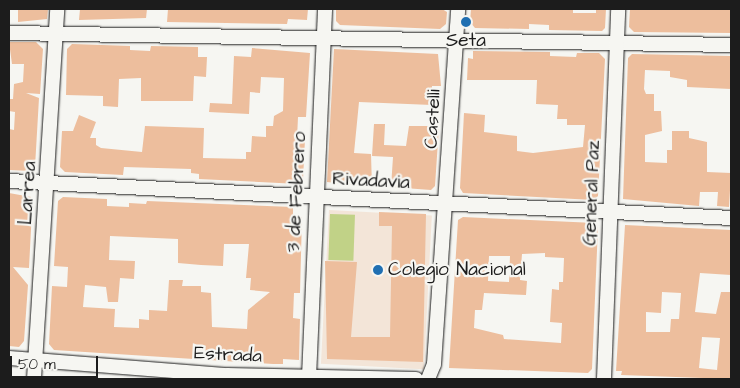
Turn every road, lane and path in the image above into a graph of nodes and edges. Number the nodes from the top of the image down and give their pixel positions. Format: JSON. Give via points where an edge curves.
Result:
{"nodes":[{"id":1,"x":57,"y":9,"type":"edge"},
{"id":2,"x":325,"y":9,"type":"edge"},
{"id":3,"x":458,"y":9,"type":"edge"},
{"id":4,"x":618,"y":9,"type":"edge"},
{"id":5,"x":9,"y":33,"type":"edge"},
{"id":6,"x":56,"y":34,"type":"junction"},
{"id":7,"x":323,"y":38,"type":"junction"},
{"id":8,"x":456,"y":40,"type":"junction"},
{"id":9,"x":617,"y":43,"type":"junction"},
{"id":10,"x":731,"y":45,"type":"edge"},
{"id":11,"x":9,"y":181,"type":"edge"},
{"id":12,"x":48,"y":182,"type":"junction"},
{"id":13,"x":315,"y":197,"type":"junction"},
{"id":14,"x":447,"y":203,"type":"junction"},
{"id":15,"x":610,"y":212,"type":"junction"},
{"id":16,"x":731,"y":218,"type":"edge"},
{"id":17,"x":9,"y":358,"type":"edge"},
{"id":18,"x":35,"y":360,"type":"junction"},
{"id":19,"x":227,"y":377,"type":"edge"},
{"id":20,"x":309,"y":377,"type":"junction"},
{"id":21,"x":34,"y":379,"type":"edge"},
{"id":22,"x":416,"y":379,"type":"edge"},
{"id":23,"x":428,"y":379,"type":"edge"},
{"id":24,"x":604,"y":379,"type":"edge"}],
"edges":[{"from":1,"to":6,"type":"street","name":"Larrea"},
{"from":2,"to":7,"type":"street","name":"3 de Febrero"},
{"from":3,"to":8,"type":"street","name":"Castelli"},
{"from":4,"to":9,"type":"street","name":"General Paz"},
{"from":5,"to":6,"type":"street"},
{"from":6,"to":7,"type":"street"},
{"from":6,"to":12,"type":"street","name":"Larrea"},
{"from":7,"to":8,"type":"street"},
{"from":7,"to":13,"type":"street","name":"3 de Febrero"},
{"from":8,"to":9,"type":"street"},
{"from":8,"to":14,"type":"street","name":"Castelli"},
{"from":9,"to":10,"type":"street"},
{"from":9,"to":15,"type":"street","name":"General Paz"},
{"from":11,"to":12,"type":"street","name":"Rivadavia"},
{"from":12,"to":13,"type":"street","name":"Rivadavia"},
{"from":12,"to":18,"type":"street","name":"Larrea"},
{"from":13,"to":14,"type":"street","name":"Rivadavia"},
{"from":13,"to":20,"type":"street","name":"3 de Febrero"},
{"from":14,"to":15,"type":"street","name":"Rivadavia"},
{"from":14,"to":23,"type":"street","name":"Castelli","via":[[434,364]]},
{"from":15,"to":16,"type":"street","name":"Rivadavia"},
{"from":15,"to":24,"type":"street","name":"General Paz"},
{"from":17,"to":18,"type":"street","name":"Estrada"},
{"from":18,"to":19,"type":"street","name":"Estrada"},
{"from":18,"to":21,"type":"street","name":"Larrea"},
{"from":19,"to":20,"type":"street","name":"Estrada"},
{"from":20,"to":22,"type":"street","name":"Estrada"}]}
